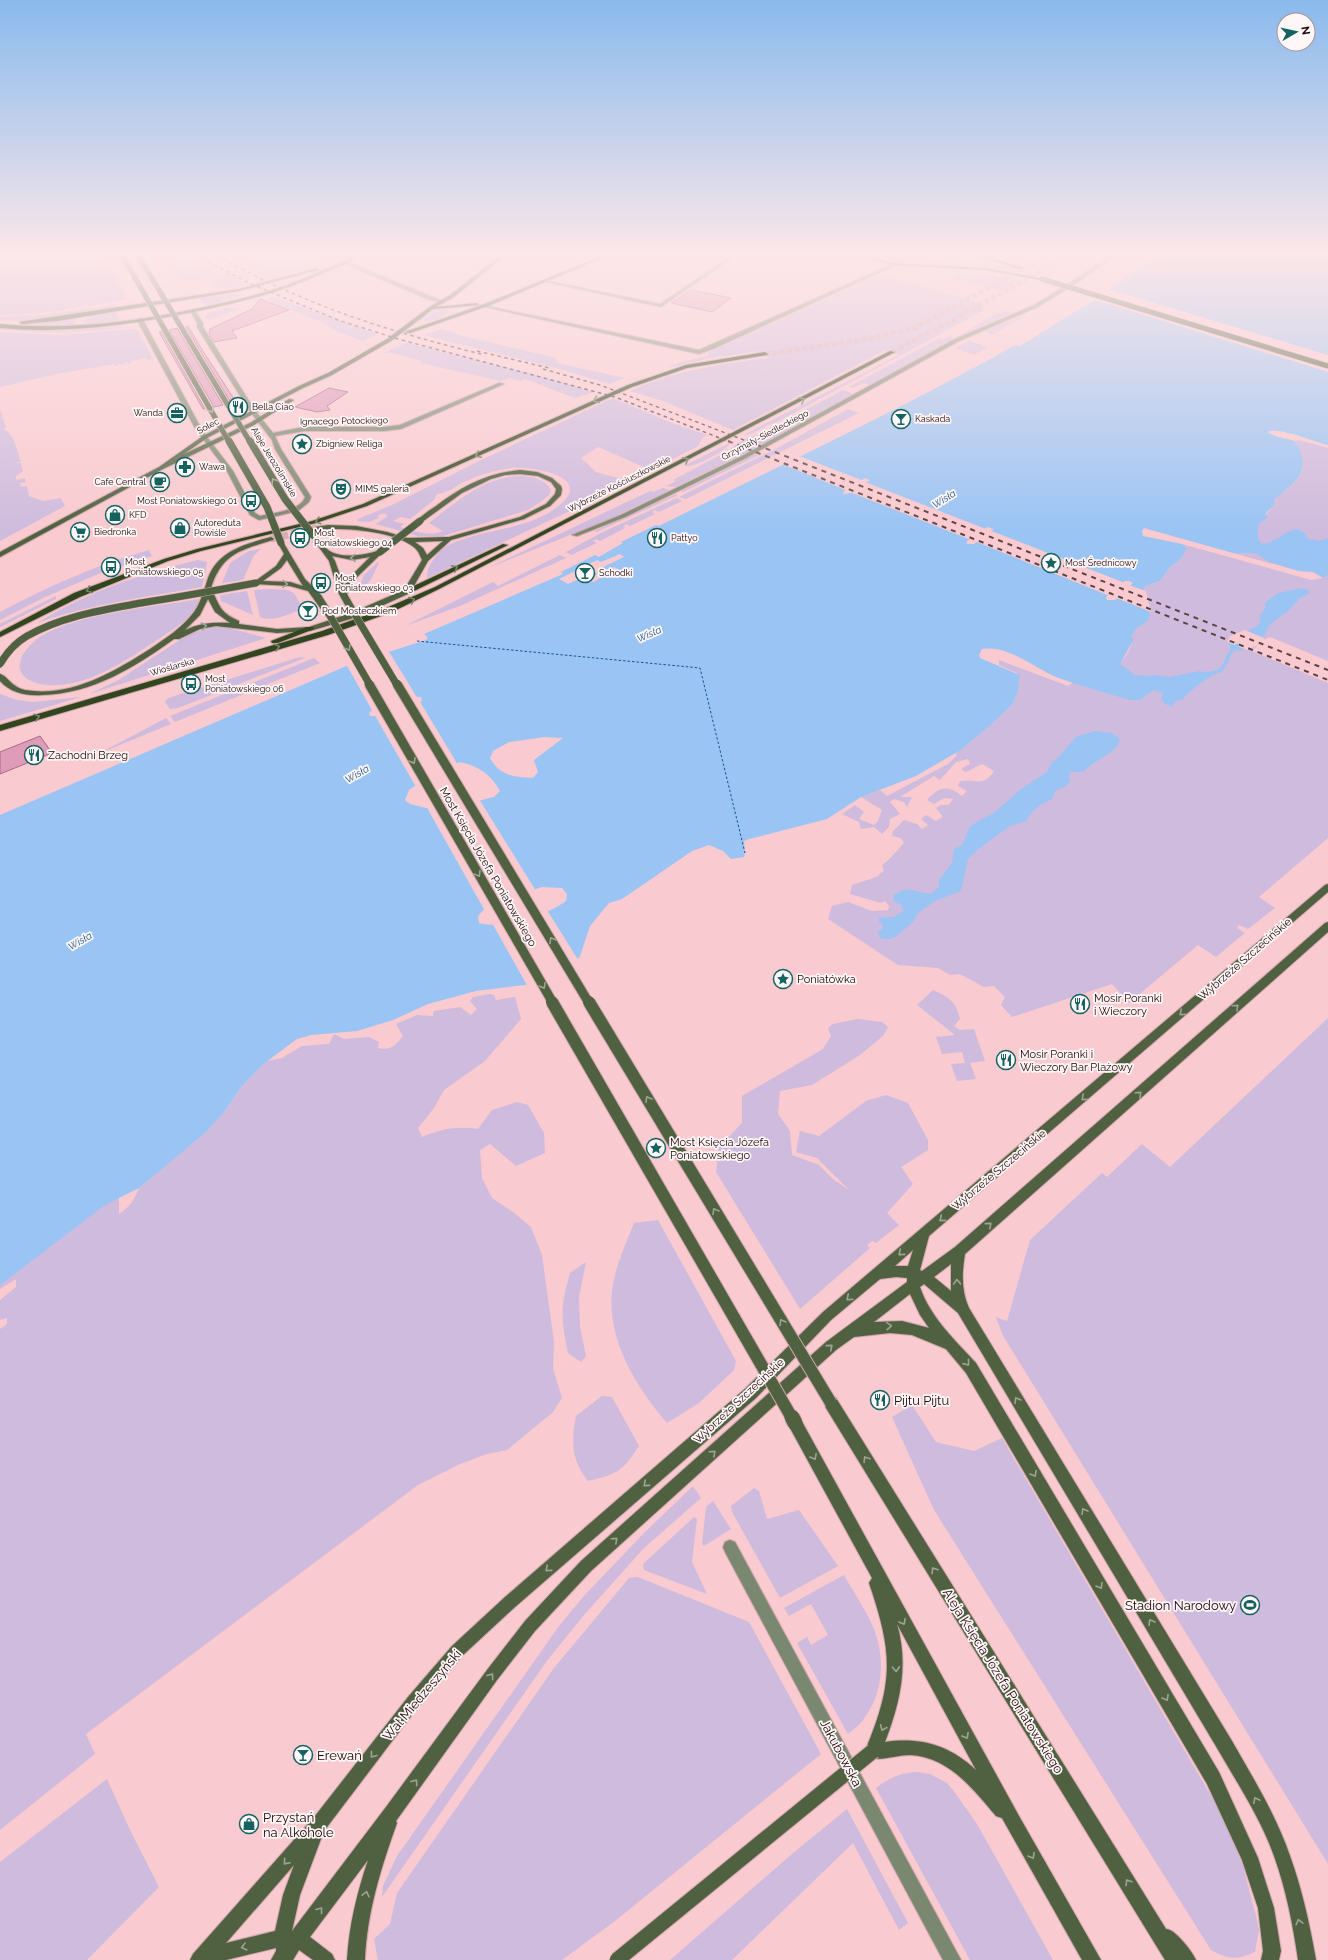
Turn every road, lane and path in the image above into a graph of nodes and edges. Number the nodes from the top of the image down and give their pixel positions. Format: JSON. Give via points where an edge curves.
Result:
{"nodes":[{"id":1,"x":155,"y":346,"type":"edge"},
{"id":2,"x":175,"y":346,"type":"edge"},
{"id":3,"x":193,"y":346,"type":"edge"},
{"id":4,"x":212,"y":346,"type":"edge"},
{"id":5,"x":379,"y":346,"type":"edge"},
{"id":6,"x":669,"y":346,"type":"edge"},
{"id":7,"x":714,"y":346,"type":"edge"},
{"id":8,"x":944,"y":346,"type":"edge"},
{"id":9,"x":1266,"y":346,"type":"edge"},
{"id":10,"x":1279,"y":346,"type":"edge"},
{"id":11,"x":892,"y":352,"type":"tunnel mouth"},
{"id":12,"x":765,"y":354,"type":"tunnel mouth"},
{"id":13,"x":1328,"y":361,"type":"edge"},
{"id":14,"x":1328,"y":366,"type":"edge"},
{"id":15,"x":330,"y":374,"type":"junction"},
{"id":16,"x":502,"y":384,"type":"dead end"},
{"id":17,"x":254,"y":413,"type":"junction"},
{"id":18,"x":260,"y":419,"type":"junction"},
{"id":19,"x":272,"y":436,"type":"junction"},
{"id":20,"x":205,"y":437,"type":"junction"},
{"id":21,"x":210,"y":445,"type":"junction"},
{"id":22,"x":458,"y":464,"type":"junction"},
{"id":23,"x":161,"y":468,"type":"junction"},
{"id":24,"x":327,"y":526,"type":"junction"},
{"id":25,"x":318,"y":528,"type":"tunnel mouth"},
{"id":26,"x":547,"y":529,"type":"junction"},
{"id":27,"x":575,"y":535,"type":"dead end"},
{"id":28,"x":269,"y":536,"type":"junction"},
{"id":29,"x":449,"y":539,"type":"junction"},
{"id":30,"x":406,"y":540,"type":"junction"},
{"id":31,"x":254,"y":544,"type":"junction"},
{"id":32,"x":326,"y":552,"type":"junction"},
{"id":33,"x":380,"y":552,"type":"junction"},
{"id":34,"x":287,"y":554,"type":"junction"},
{"id":35,"x":0,"y":555,"type":"edge"},
{"id":36,"x":425,"y":560,"type":"junction"},
{"id":37,"x":126,"y":575,"type":"junction"},
{"id":38,"x":256,"y":583,"type":"junction"},
{"id":39,"x":209,"y":590,"type":"junction"},
{"id":40,"x":312,"y":590,"type":"junction"},
{"id":41,"x":407,"y":591,"type":"junction"},
{"id":42,"x":343,"y":594,"type":"junction"},
{"id":43,"x":350,"y":625,"type":"joint"},
{"id":44,"x":242,"y":626,"type":"junction"},
{"id":45,"x":310,"y":628,"type":"junction"},
{"id":46,"x":0,"y":635,"type":"edge"},
{"id":47,"x":168,"y":640,"type":"junction"},
{"id":48,"x":0,"y":664,"type":"edge"},
{"id":49,"x":0,"y":676,"type":"edge"},
{"id":50,"x":124,"y":692,"type":"junction"},
{"id":51,"x":0,"y":728,"type":"edge"},
{"id":52,"x":1328,"y":887,"type":"edge"},
{"id":53,"x":1328,"y":926,"type":"edge"},
{"id":54,"x":924,"y":1234,"type":"junction"},
{"id":55,"x":960,"y":1251,"type":"junction"},
{"id":56,"x":879,"y":1273,"type":"junction"},
{"id":57,"x":917,"y":1279,"type":"junction"},
{"id":58,"x":964,"y":1312,"type":"junction"},
{"id":59,"x":850,"y":1332,"type":"junction"},
{"id":60,"x":953,"y":1347,"type":"junction"},
{"id":61,"x":831,"y":1403,"type":"joint"},
{"id":62,"x":676,"y":1458,"type":"joint"},
{"id":63,"x":844,"y":1514,"type":"junction"},
{"id":64,"x":730,"y":1547,"type":"dead end"},
{"id":65,"x":873,"y":1751,"type":"junction"},
{"id":66,"x":392,"y":1814,"type":"junction"},
{"id":67,"x":320,"y":1822,"type":"junction"},
{"id":68,"x":1013,"y":1822,"type":"junction"},
{"id":69,"x":1148,"y":1916,"type":"junction"},
{"id":70,"x":286,"y":1951,"type":"edge"},
{"id":71,"x":199,"y":1960,"type":"edge"},
{"id":72,"x":326,"y":1960,"type":"edge"},
{"id":73,"x":356,"y":1960,"type":"edge"},
{"id":74,"x":617,"y":1960,"type":"edge"},
{"id":75,"x":952,"y":1960,"type":"edge"},
{"id":76,"x":1092,"y":1960,"type":"edge"},
{"id":77,"x":1175,"y":1960,"type":"edge"},
{"id":78,"x":1187,"y":1960,"type":"edge"},
{"id":79,"x":1270,"y":1960,"type":"edge"},
{"id":80,"x":1307,"y":1960,"type":"edge"}],
"edges":[{"from":1,"to":20,"type":"street"},
{"from":2,"to":34,"type":"main road","one_way":true,"bridge":true,"via":[[265,503]]},
{"from":32,"to":3,"type":"main road","name":"Aleje Jerozolimskie","one_way":true,"bridge":true,"via":[[285,499]]},
{"from":4,"to":17,"type":"street"},
{"from":5,"to":15,"type":"main road","name":"Solec"},
{"from":6,"to":7,"type":"street","via":[[699,352]]},
{"from":8,"to":27,"type":"street","name":"Grzymały-Siedleckiego","via":[[744,457],[623,516]]},
{"from":9,"to":14,"type":"main road","bridge":true},
{"from":10,"to":13,"type":"main road"},
{"from":26,"to":11,"type":"main road","name":"Wybrzeże Kościuszkowskie","one_way":true,"via":[[694,456]]},
{"from":12,"to":22,"type":"main road","one_way":true,"via":[[700,364],[658,375]]},
{"from":15,"to":17,"type":"main road","name":"Solec"},
{"from":15,"to":18,"type":"main road","name":"Solec"},
{"from":16,"to":19,"type":"street","name":"Ignacego Potockiego","via":[[393,429],[304,429]]},
{"from":17,"to":18,"type":"street"},
{"from":17,"to":20,"type":"main road","name":"Solec"},
{"from":18,"to":19,"type":"street"},
{"from":18,"to":21,"type":"main road","name":"Solec"},
{"from":19,"to":21,"type":"street","via":[[308,497],[296,510],[259,518],[252,514],[230,471]]},
{"from":20,"to":21,"type":"street"},
{"from":20,"to":23,"type":"main road","name":"Solec"},
{"from":21,"to":23,"type":"main road","name":"Solec"},
{"from":22,"to":24,"type":"main road","via":[[436,478],[388,501]]},
{"from":22,"to":28,"type":"main road","one_way":true,"via":[[351,510]]},
{"from":23,"to":35,"type":"main road","name":"Solec"},
{"from":24,"to":25,"type":"main road"},
{"from":24,"to":30,"type":"main road","via":[[357,527]]},
{"from":41,"to":26,"type":"main road","one_way":true,"via":[[500,547]]},
{"from":43,"to":26,"type":"main road","name":"Wybrzeże Kościuszkowskie","one_way":true,"via":[[420,596]]},
{"from":28,"to":31,"type":"main road"},
{"from":28,"to":37,"type":"main road","via":[[186,554]]},
{"from":29,"to":30,"type":"main road"},
{"from":29,"to":33,"type":"main road","bridge":true,"via":[[536,512],[554,500],[559,487],[547,477],[533,473],[501,474],[484,480],[463,489]]},
{"from":29,"to":36,"type":"main road"},
{"from":30,"to":36,"type":"main road","via":[[421,549]]},
{"from":31,"to":37,"type":"main road"},
{"from":31,"to":39,"type":"main road","via":[[237,550],[222,560],[216,567]]},
{"from":33,"to":32,"type":"main road","one_way":true,"via":[[353,559]]},
{"from":32,"to":42,"type":"main road","name":"Most Księcia Józefa Poniatowskiego"},
{"from":33,"to":42,"type":"main road","via":[[352,578]]},
{"from":34,"to":38,"type":"main road","via":[[279,567]]},
{"from":34,"to":40,"type":"main road","name":"Most Księcia Józefa Poniatowskiego","via":[[302,580]]},
{"from":36,"to":41,"type":"main road"},
{"from":37,"to":46,"type":"main road","one_way":true,"via":[[65,601]]},
{"from":38,"to":40,"type":"main road","one_way":true,"via":[[296,585]]},
{"from":38,"to":48,"type":"main road","bridge":true,"via":[[68,618],[19,640]]},
{"from":39,"to":44,"type":"main road","via":[[216,610]]},
{"from":39,"to":47,"type":"main road","via":[[198,612]]},
{"from":40,"to":63,"type":"main road","name":"Most Księcia Józefa Poniatowskiego","one_way":true,"bridge":true,"via":[[329,614],[795,1423]]},
{"from":41,"to":45,"type":"main road","via":[[369,609]]},
{"from":61,"to":42,"type":"main road","name":"Most Księcia Józefa Poniatowskiego","one_way":true,"bridge":true},
{"from":50,"to":43,"type":"main road","name":"Wioślarska","one_way":true},
{"from":44,"to":45,"type":"main road","via":[[277,632]]},
{"from":47,"to":44,"type":"main road","one_way":true,"via":[[208,625]]},
{"from":45,"to":50,"type":"main road","via":[[160,676]]},
{"from":47,"to":49,"type":"main road","via":[[132,665],[81,688],[54,693],[28,692],[9,686]]},
{"from":51,"to":50,"type":"main road","name":"Wioślarska","one_way":true},
{"from":52,"to":54,"type":"main road","name":"Wybrzeże Szczecińskie","one_way":true},
{"from":55,"to":53,"type":"main road","name":"Wybrzeże Szczecińskie","one_way":true},
{"from":54,"to":56,"type":"main road","name":"Wybrzeże Szczecińskie","one_way":true},
{"from":54,"to":57,"type":"main road"},
{"from":55,"to":57,"type":"main road","name":"Wybrzeże Szczecińskie"},
{"from":58,"to":55,"type":"main road","one_way":true,"via":[[956,1281]]},
{"from":56,"to":57,"type":"main road","via":[[901,1271]]},
{"from":56,"to":62,"type":"main road","name":"Wybrzeże Szczecińskie","one_way":true,"via":[[827,1316],[751,1393]]},
{"from":57,"to":58,"type":"main road"},
{"from":57,"to":59,"type":"main road","name":"Wybrzeże Szczecińskie"},
{"from":57,"to":60,"type":"main road","via":[[919,1302]]},
{"from":80,"to":58,"type":"main road","one_way":true,"via":[[1282,1856],[1256,1800]]},
{"from":59,"to":60,"type":"main road","one_way":true,"via":[[896,1326],[933,1335]]},
{"from":66,"to":59,"type":"main road","name":"Wybrzeże Szczecińskie","one_way":true,"via":[[492,1674],[530,1626],[586,1566],[831,1346]]},
{"from":60,"to":79,"type":"main road","one_way":true,"via":[[971,1368],[1214,1778],[1250,1858],[1266,1908],[1272,1951]]},
{"from":69,"to":61,"type":"main road","name":"Aleja Księcia Józefa Poniatowskiego","one_way":true},
{"from":62,"to":67,"type":"main road","name":"Wał Miedzeszyński","one_way":true,"via":[[457,1651]]},
{"from":63,"to":65,"type":"main road","one_way":true,"via":[[876,1582],[895,1644],[896,1678],[891,1704]]},
{"from":63,"to":68,"type":"main road","one_way":true},
{"from":64,"to":75,"type":"street","name":"Jakubowska"},
{"from":65,"to":68,"type":"main road","via":[[916,1748],[958,1764]]},
{"from":65,"to":74,"type":"main road","bridge":true},
{"from":70,"to":66,"type":"main road","one_way":true},
{"from":73,"to":66,"type":"main road","one_way":true,"via":[[359,1920],[371,1873]]},
{"from":67,"to":70,"type":"main road","via":[[289,1902]]},
{"from":67,"to":71,"type":"main road","name":"Wał Miedzeszyński","one_way":true},
{"from":68,"to":76,"type":"main road","one_way":true},
{"from":69,"to":77,"type":"main road","name":"Aleja Księcia Józefa Poniatowskiego"},
{"from":69,"to":78,"type":"main road"},
{"from":70,"to":71,"type":"main road","one_way":true,"via":[[244,1946]]},
{"from":70,"to":72,"type":"main road","via":[[309,1947]]}]}
